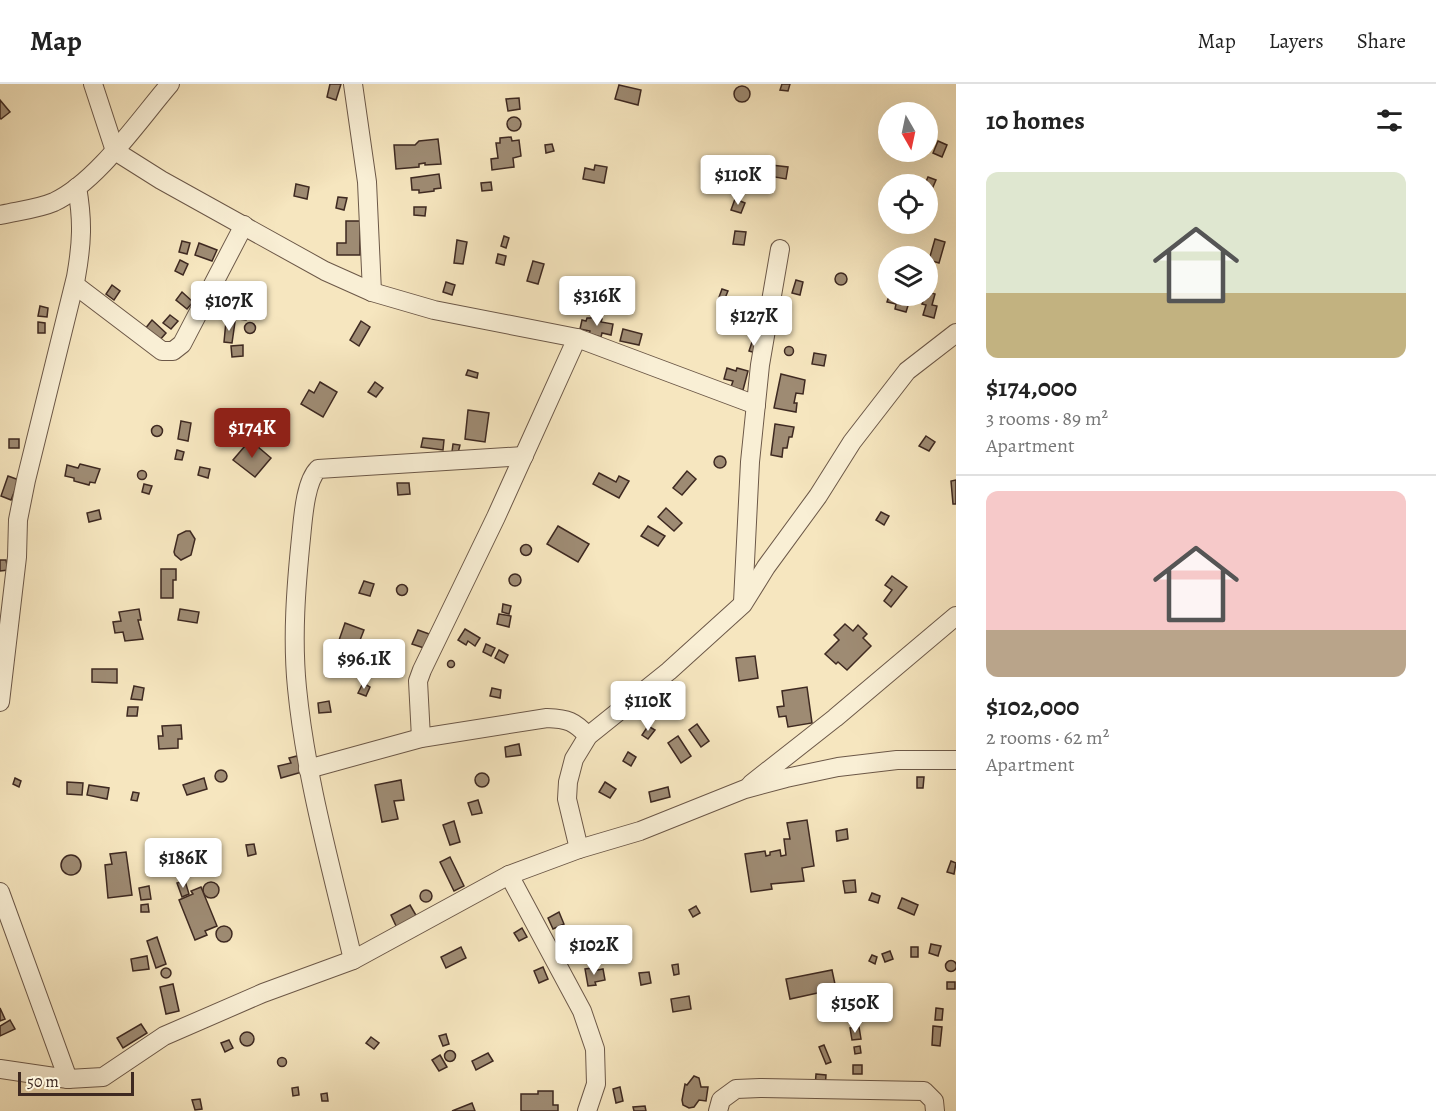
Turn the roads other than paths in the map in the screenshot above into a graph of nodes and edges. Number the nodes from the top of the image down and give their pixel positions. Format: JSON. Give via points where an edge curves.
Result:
{"nodes":[{"id":1,"x":93,"y":84,"type":"edge"},
{"id":2,"x":170,"y":84,"type":"edge"},
{"id":3,"x":353,"y":84,"type":"edge"},
{"id":4,"x":115,"y":151,"type":"junction"},
{"id":5,"x":77,"y":187,"type":"junction"},
{"id":6,"x":0,"y":215,"type":"edge"},
{"id":7,"x":244,"y":225,"type":"junction"},
{"id":8,"x":780,"y":249,"type":"dead end"},
{"id":9,"x":75,"y":285,"type":"junction"},
{"id":10,"x":372,"y":292,"type":"junction"},
{"id":11,"x":955,"y":337,"type":"edge"},
{"id":12,"x":577,"y":338,"type":"junction"},
{"id":13,"x":756,"y":405,"type":"junction"},
{"id":14,"x":524,"y":456,"type":"junction"},
{"id":15,"x":6,"y":593,"type":"edge"},
{"id":16,"x":743,"y":603,"type":"junction"},
{"id":17,"x":956,"y":615,"type":"edge"},
{"id":18,"x":0,"y":702,"type":"edge"},
{"id":19,"x":588,"y":736,"type":"junction"},
{"id":20,"x":421,"y":738,"type":"junction"},
{"id":21,"x":956,"y":760,"type":"edge"},
{"id":22,"x":308,"y":769,"type":"junction"},
{"id":23,"x":745,"y":789,"type":"junction"},
{"id":24,"x":579,"y":849,"type":"junction"},
{"id":25,"x":509,"y":875,"type":"junction"},
{"id":26,"x":0,"y":892,"type":"edge"},
{"id":27,"x":353,"y":960,"type":"junction"},
{"id":28,"x":0,"y":1069,"type":"edge"},
{"id":29,"x":68,"y":1079,"type":"junction"},
{"id":30,"x":587,"y":1111,"type":"edge"},
{"id":31,"x":718,"y":1111,"type":"edge"},
{"id":32,"x":935,"y":1111,"type":"edge"}],
"edges":[{"from":1,"to":4,"type":"street"},
{"from":2,"to":4,"type":"street"},
{"from":3,"to":10,"type":"street","via":[[368,192]]},
{"from":4,"to":5,"type":"street"},
{"from":4,"to":7,"type":"street"},
{"from":5,"to":6,"type":"street","via":[[53,202]]},
{"from":5,"to":9,"type":"street","via":[[82,217]]},
{"from":7,"to":9,"type":"street","via":[[182,344],[173,351],[162,351]]},
{"from":7,"to":10,"type":"street","via":[[325,271]]},
{"from":8,"to":13,"type":"street"},
{"from":9,"to":15,"type":"street","via":[[26,480],[18,520],[17,557]]},
{"from":10,"to":12,"type":"street","via":[[434,310]]},
{"from":11,"to":16,"type":"street","via":[[907,371],[852,442]]},
{"from":12,"to":13,"type":"street"},
{"from":12,"to":14,"type":"street"},
{"from":13,"to":16,"type":"street"},
{"from":14,"to":20,"type":"street","via":[[422,670],[418,681]]},
{"from":14,"to":22,"type":"street","via":[[318,469],[313,474],[303,518],[295,606],[296,687]]},
{"from":15,"to":18,"type":"street"},
{"from":16,"to":19,"type":"street","via":[[669,671]]},
{"from":17,"to":23,"type":"street"},
{"from":19,"to":20,"type":"street","via":[[576,723],[547,718]]},
{"from":19,"to":24,"type":"street","via":[[574,759],[568,782],[567,799]]},
{"from":20,"to":22,"type":"street"},
{"from":21,"to":23,"type":"street","via":[[897,760],[838,767]]},
{"from":22,"to":27,"type":"street"},
{"from":23,"to":24,"type":"street","via":[[640,831]]},
{"from":24,"to":25,"type":"street"},
{"from":25,"to":27,"type":"street"},
{"from":25,"to":30,"type":"street","via":[[582,1011],[595,1049],[596,1084]]},
{"from":26,"to":29,"type":"street"},
{"from":27,"to":29,"type":"street","via":[[164,1035],[103,1077]]},
{"from":28,"to":29,"type":"street"},
{"from":31,"to":32,"type":"street","via":[[721,1100],[736,1089],[760,1088],[924,1091],[934,1101]]}]}
